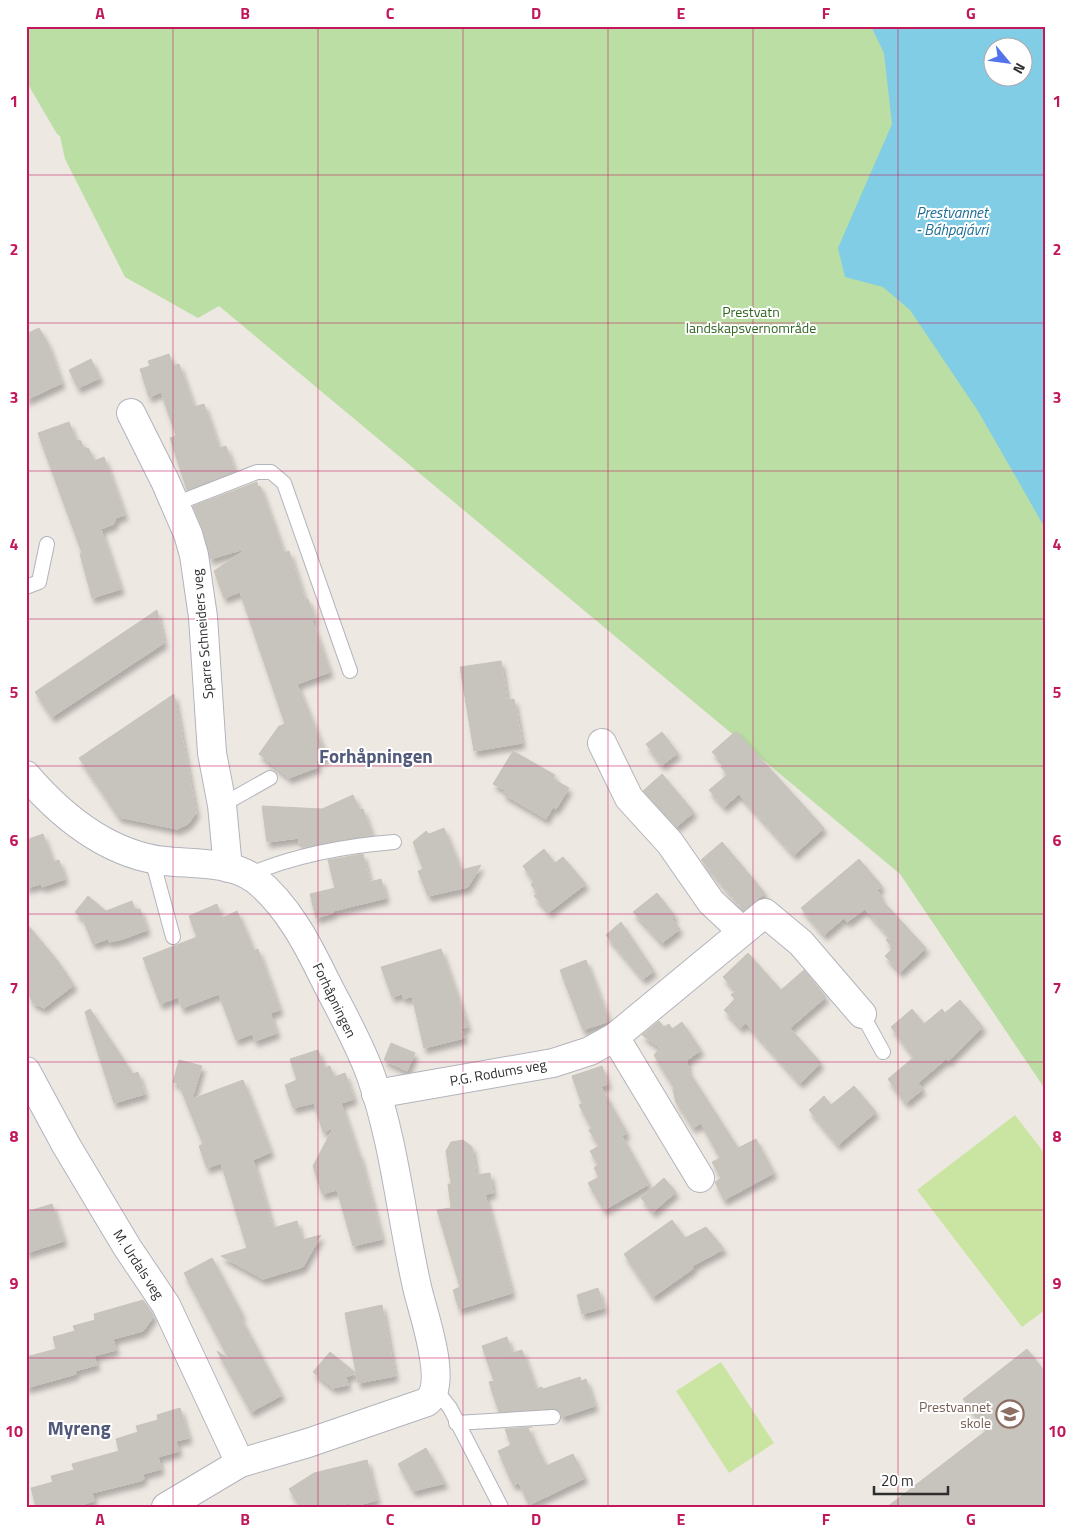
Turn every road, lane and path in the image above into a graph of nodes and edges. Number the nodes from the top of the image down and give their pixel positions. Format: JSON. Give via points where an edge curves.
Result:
{"nodes":[{"id":1,"x":130,"y":413,"type":"dead end"},
{"id":2,"x":175,"y":504,"type":"junction"},
{"id":3,"x":47,"y":544,"type":"dead end"},
{"id":4,"x":26,"y":587,"type":"edge"},
{"id":5,"x":350,"y":671,"type":"dead end"},
{"id":6,"x":602,"y":744,"type":"dead end"},
{"id":7,"x":26,"y":775,"type":"edge"},
{"id":8,"x":270,"y":778,"type":"dead end"},
{"id":9,"x":222,"y":805,"type":"junction"},
{"id":10,"x":394,"y":842,"type":"dead end"},
{"id":11,"x":152,"y":859,"type":"junction"},
{"id":12,"x":238,"y":871,"type":"junction"},
{"id":13,"x":742,"y":932,"type":"junction"},
{"id":14,"x":173,"y":937,"type":"dead end"},
{"id":15,"x":862,"y":1014,"type":"joint"},
{"id":16,"x":615,"y":1037,"type":"junction"},
{"id":17,"x":883,"y":1052,"type":"dead end"},
{"id":18,"x":26,"y":1071,"type":"edge"},
{"id":19,"x":376,"y":1094,"type":"junction"},
{"id":20,"x":700,"y":1178,"type":"dead end"},
{"id":21,"x":436,"y":1390,"type":"junction"},
{"id":22,"x":553,"y":1417,"type":"dead end"},
{"id":23,"x":456,"y":1423,"type":"junction"},
{"id":24,"x":240,"y":1463,"type":"junction"},
{"id":25,"x":166,"y":1507,"type":"edge"},
{"id":26,"x":501,"y":1507,"type":"edge"}],
"edges":[{"from":1,"to":2,"type":"street","name":"Sparre Schneiders veg","via":[[150,447]]},
{"from":2,"to":5,"type":"lane","via":[[257,472],[271,472],[284,483]]},
{"from":2,"to":9,"type":"street","name":"Sparre Schneiders veg","via":[[188,534],[198,574],[212,753]]},
{"from":3,"to":4,"type":"lane","via":[[39,582]]},
{"from":6,"to":13,"type":"street","via":[[629,798],[670,842],[711,902]]},
{"from":7,"to":11,"type":"street","via":[[49,800],[94,836],[117,848]]},
{"from":8,"to":9,"type":"lane"},
{"from":9,"to":12,"type":"street","name":"Sparre Schneiders veg"},
{"from":10,"to":12,"type":"lane","via":[[319,852]]},
{"from":11,"to":12,"type":"street"},
{"from":11,"to":14,"type":"lane"},
{"from":12,"to":19,"type":"street","name":"Forhåpningen","via":[[268,892],[298,929],[349,1027]]},
{"from":13,"to":15,"type":"street","name":"P.G. Rodums veg","via":[[766,913],[801,943]]},
{"from":13,"to":16,"type":"street","name":"P.G. Rodums veg"},
{"from":15,"to":17,"type":"lane"},
{"from":16,"to":19,"type":"street","name":"P.G. Rodums veg","via":[[590,1051],[553,1063]]},
{"from":16,"to":20,"type":"street"},
{"from":18,"to":24,"type":"street","name":"M. Urdals veg","via":[[122,1239],[166,1305]]},
{"from":19,"to":21,"type":"street","name":"Forhåpningen","via":[[393,1158],[412,1265],[436,1362]]},
{"from":21,"to":23,"type":"lane","via":[[450,1408]]},
{"from":21,"to":24,"type":"street","via":[[434,1396],[420,1405]]},
{"from":22,"to":23,"type":"lane"},
{"from":23,"to":26,"type":"lane"},
{"from":24,"to":25,"type":"street"}]}
